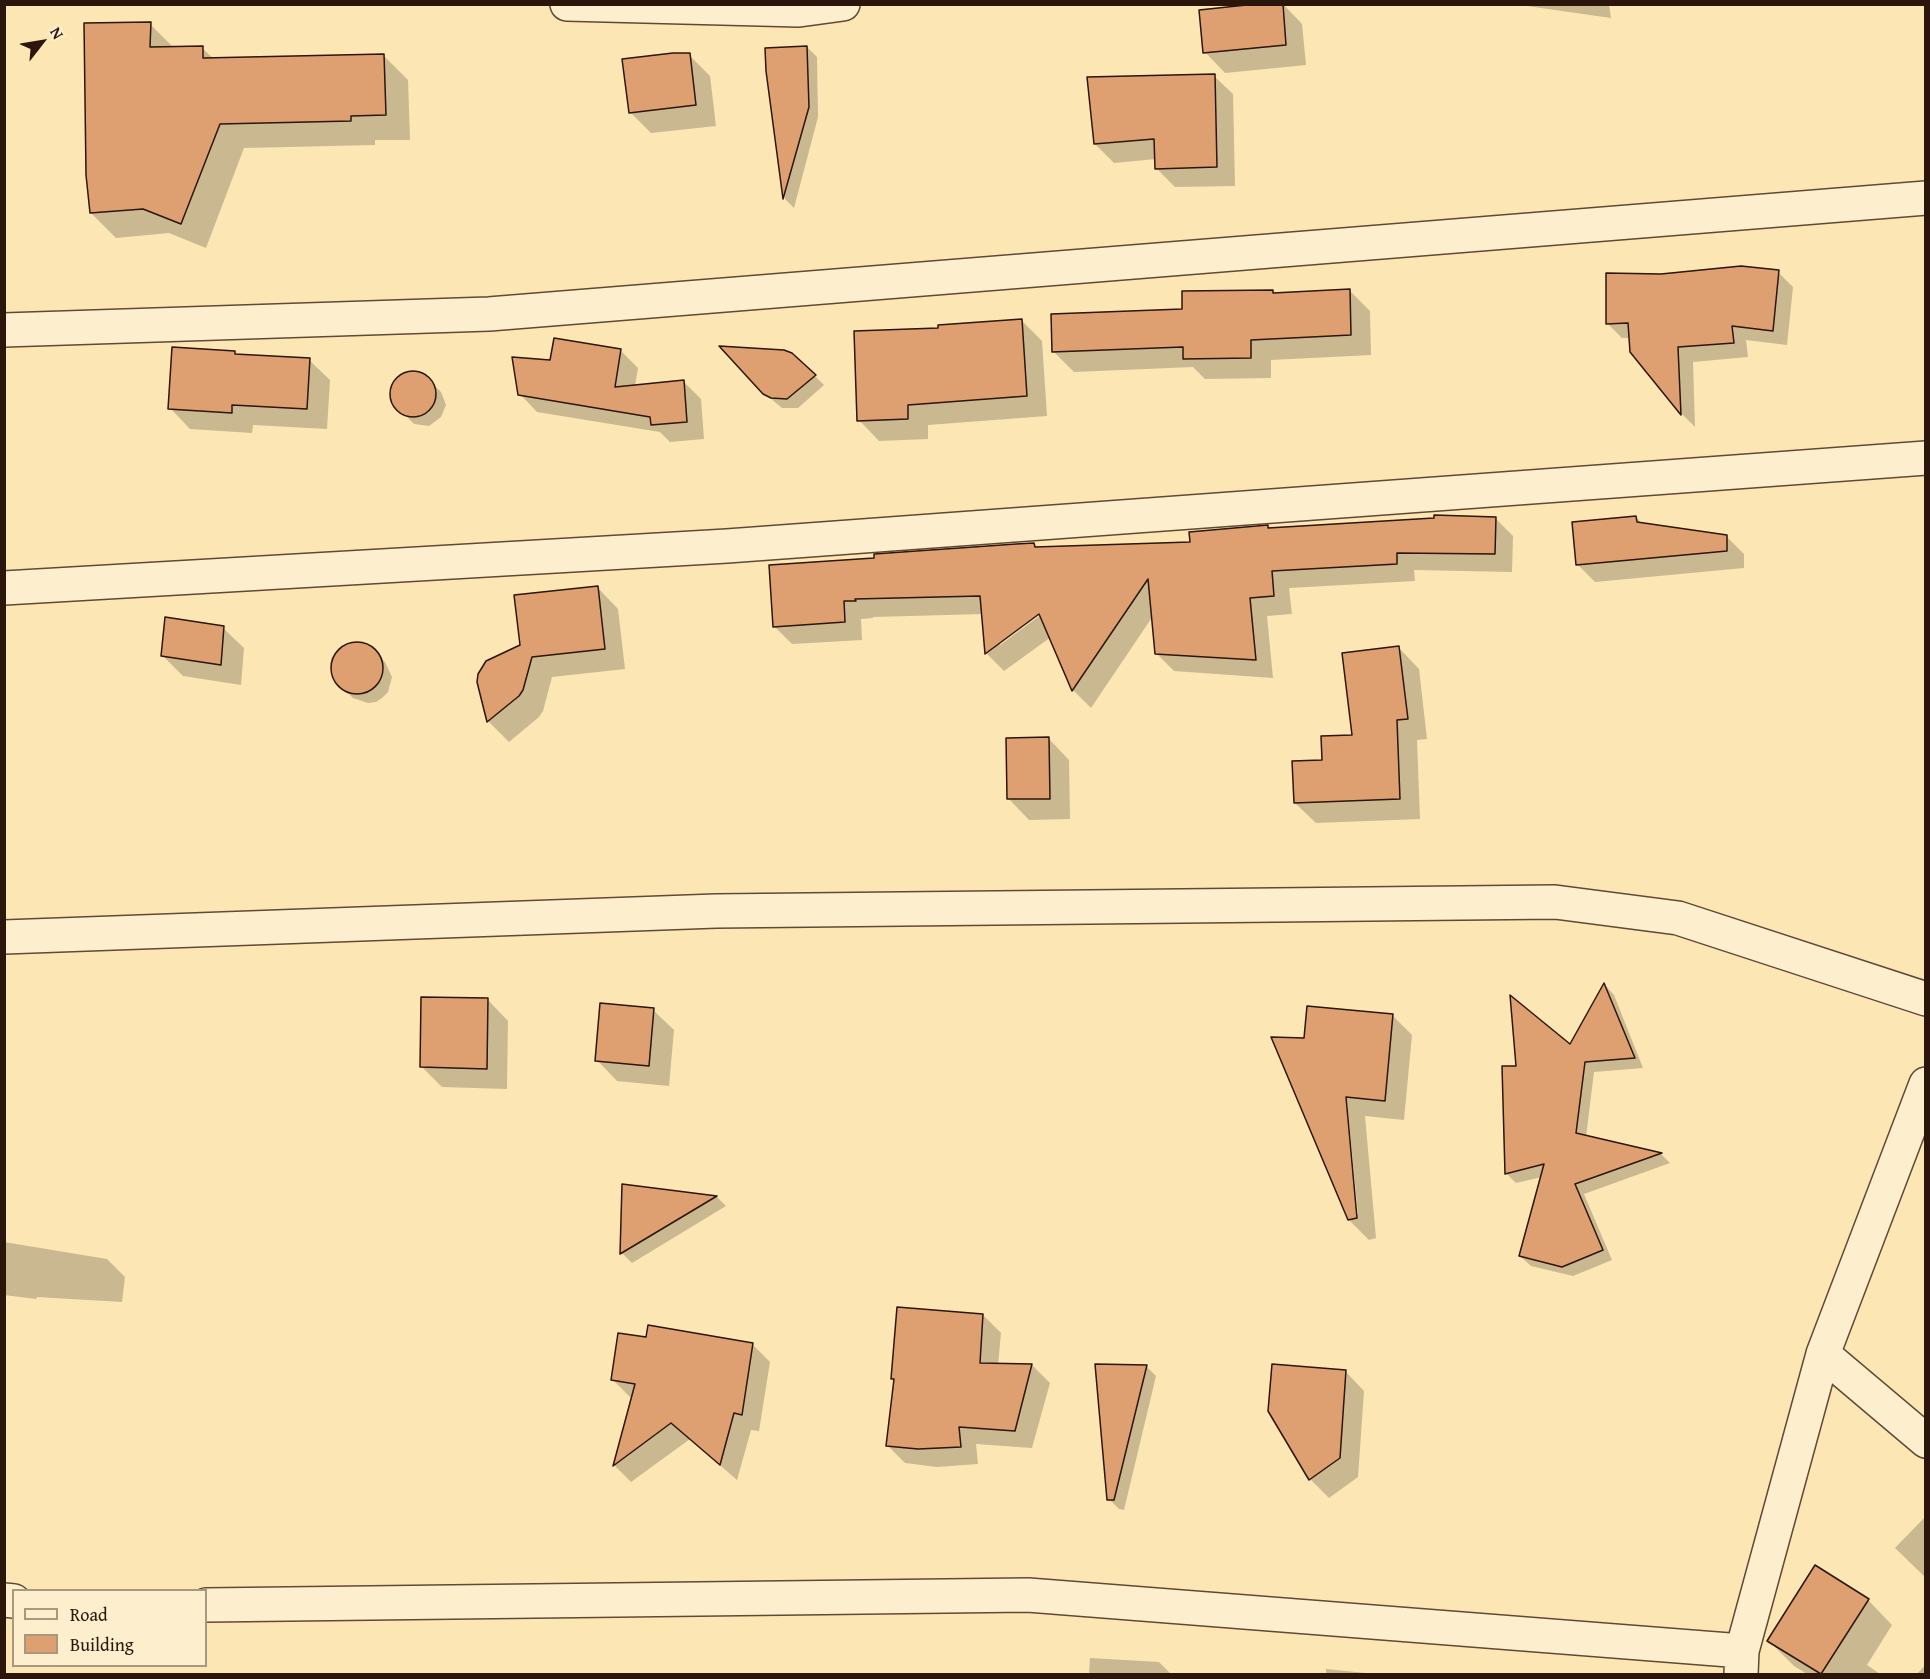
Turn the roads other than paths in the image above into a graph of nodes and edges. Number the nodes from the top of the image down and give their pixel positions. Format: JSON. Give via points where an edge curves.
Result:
{"nodes":[{"id":1,"x":567,"y":4,"type":"edge"},
{"id":2,"x":843,"y":4,"type":"edge"},
{"id":3,"x":1926,"y":198,"type":"edge"},
{"id":4,"x":4,"y":330,"type":"edge"},
{"id":5,"x":1926,"y":458,"type":"edge"},
{"id":6,"x":4,"y":588,"type":"edge"},
{"id":7,"x":4,"y":937,"type":"edge"},
{"id":8,"x":1926,"y":999,"type":"edge"},
{"id":9,"x":1926,"y":1084,"type":"edge"},
{"id":10,"x":1823,"y":1354,"type":"junction"},
{"id":11,"x":1926,"y":1441,"type":"edge"},
{"id":12,"x":207,"y":1605,"type":"edge"},
{"id":13,"x":1741,"y":1663,"type":"edge"}],
"edges":[{"from":1,"to":2,"type":"street","via":[[799,10]]},
{"from":3,"to":4,"type":"street","via":[[489,315]]},
{"from":5,"to":6,"type":"street","via":[[727,546]]},
{"from":7,"to":8,"type":"street","via":[[716,911],[1555,902],[1678,918]]},
{"from":9,"to":10,"type":"street"},
{"from":10,"to":11,"type":"street"},
{"from":10,"to":13,"type":"street"},
{"from":12,"to":13,"type":"street","via":[[1028,1595]]}]}
